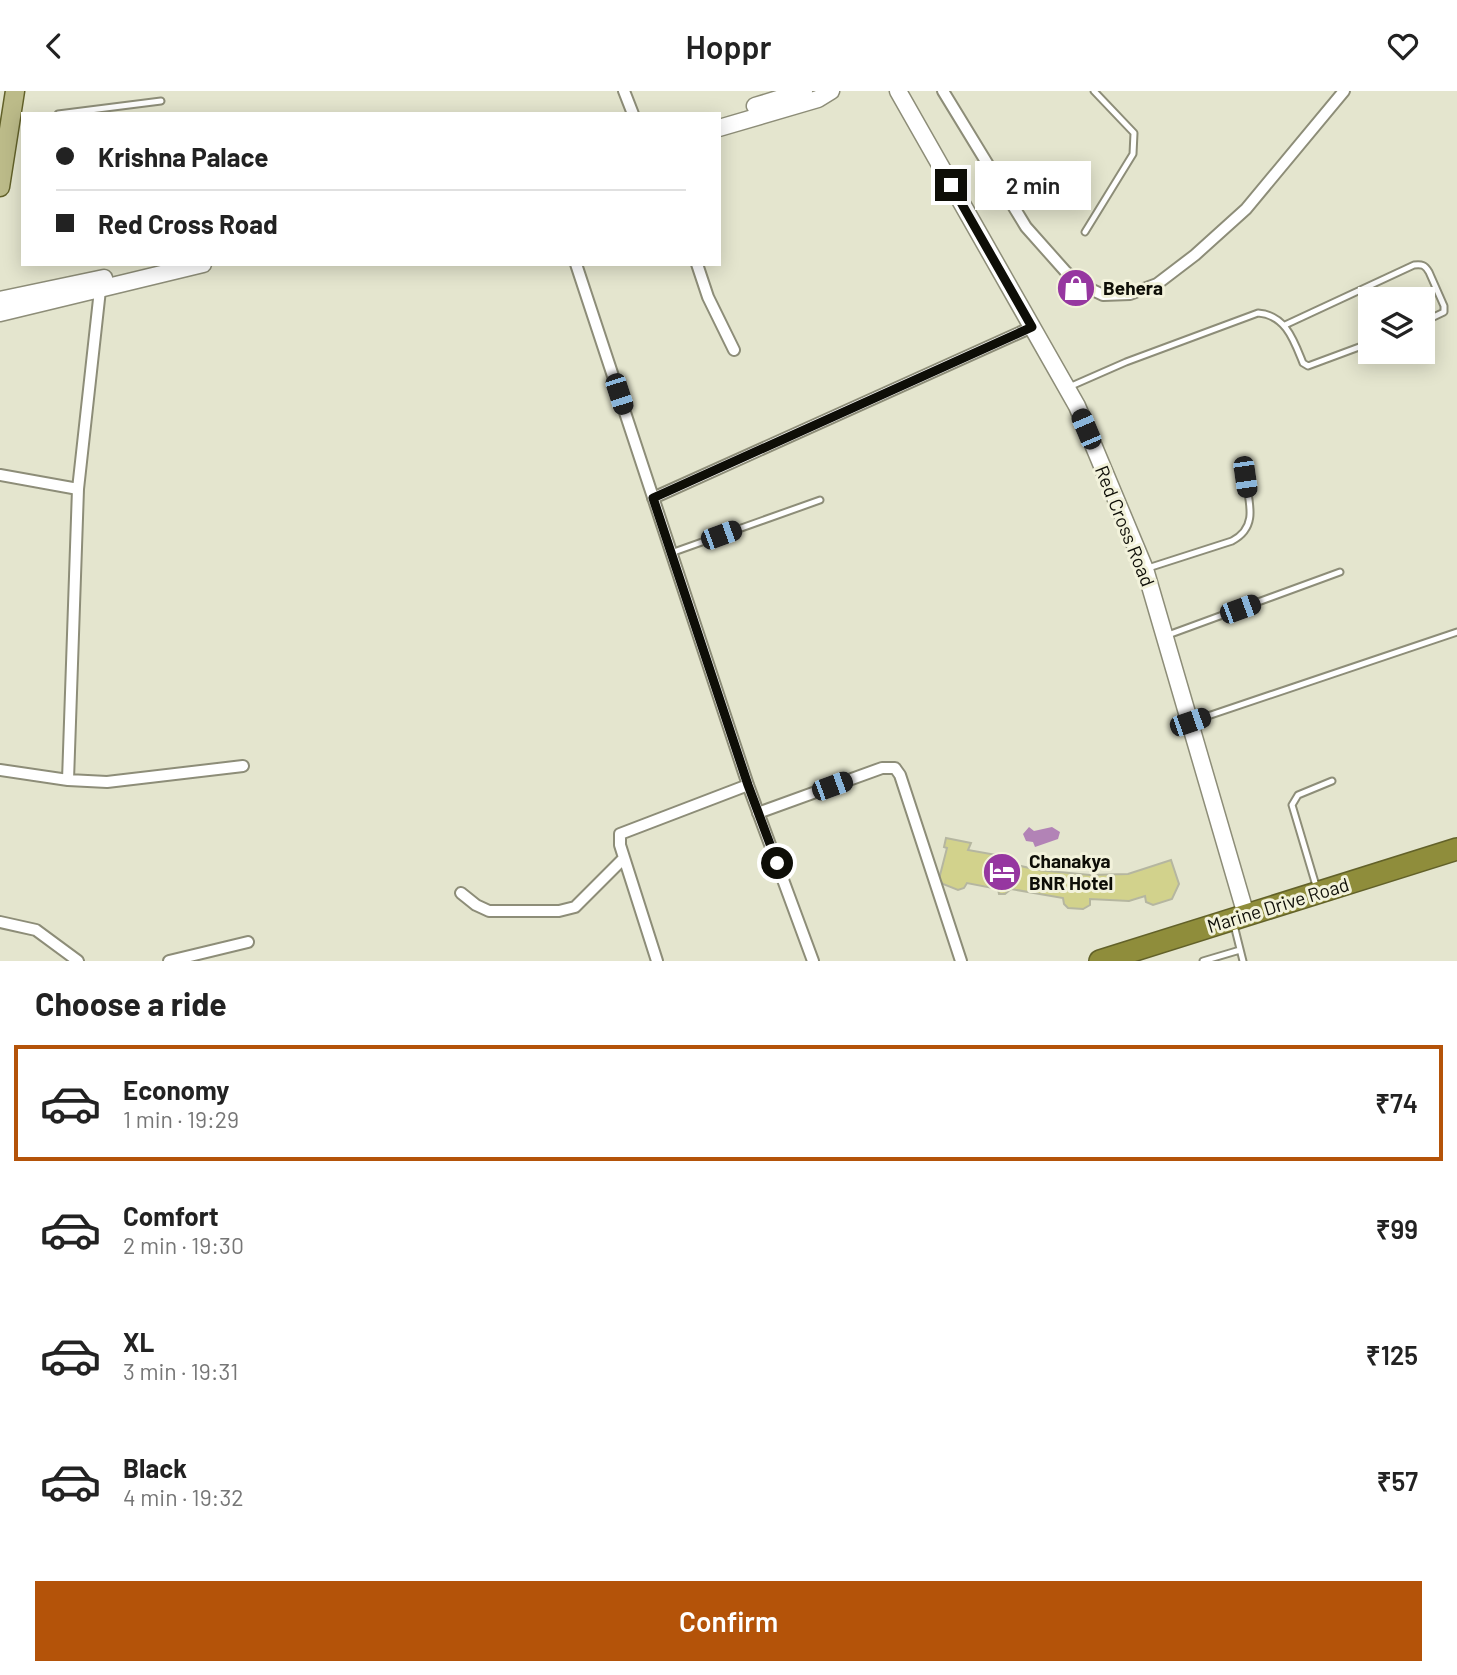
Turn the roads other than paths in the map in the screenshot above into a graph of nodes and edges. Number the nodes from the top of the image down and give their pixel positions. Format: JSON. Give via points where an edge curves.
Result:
{"nodes":[{"id":1,"x":15,"y":91,"type":"edge"},
{"id":2,"x":624,"y":91,"type":"edge"},
{"id":3,"x":804,"y":91,"type":"edge"},
{"id":4,"x":831,"y":91,"type":"edge"},
{"id":5,"x":898,"y":91,"type":"edge"},
{"id":6,"x":943,"y":91,"type":"edge"},
{"id":7,"x":1094,"y":91,"type":"edge"},
{"id":8,"x":1344,"y":91,"type":"edge"},
{"id":9,"x":771,"y":96,"type":"edge"},
{"id":10,"x":161,"y":100,"type":"dead end"},
{"id":11,"x":73,"y":112,"type":"edge"},
{"id":12,"x":632,"y":112,"type":"edge"},
{"id":13,"x":721,"y":117,"type":"edge"},
{"id":14,"x":17,"y":118,"type":"edge"},
{"id":15,"x":721,"y":127,"type":"edge"},
{"id":16,"x":0,"y":187,"type":"edge"},
{"id":17,"x":1086,"y":232,"type":"dead end"},
{"id":18,"x":151,"y":266,"type":"edge"},
{"id":19,"x":195,"y":266,"type":"edge"},
{"id":20,"x":577,"y":266,"type":"edge"},
{"id":21,"x":698,"y":266,"type":"edge"},
{"id":22,"x":1367,"y":287,"type":"edge"},
{"id":23,"x":100,"y":290,"type":"junction"},
{"id":24,"x":1358,"y":291,"type":"edge"},
{"id":25,"x":0,"y":300,"type":"edge"},
{"id":26,"x":0,"y":313,"type":"edge"},
{"id":27,"x":1435,"y":318,"type":"edge"},
{"id":28,"x":1285,"y":325,"type":"junction"},
{"id":29,"x":1032,"y":327,"type":"junction"},
{"id":30,"x":1358,"y":347,"type":"edge"},
{"id":31,"x":734,"y":350,"type":"dead end"},
{"id":32,"x":1066,"y":389,"type":"junction"},
{"id":33,"x":0,"y":475,"type":"edge"},
{"id":34,"x":1245,"y":477,"type":"dead end"},
{"id":35,"x":78,"y":489,"type":"junction"},
{"id":36,"x":653,"y":498,"type":"junction"},
{"id":37,"x":820,"y":500,"type":"dead end"},
{"id":38,"x":671,"y":553,"type":"junction"},
{"id":39,"x":1145,"y":569,"type":"junction"},
{"id":40,"x":1340,"y":572,"type":"dead end"},
{"id":41,"x":1457,"y":632,"type":"edge"},
{"id":42,"x":1165,"y":636,"type":"junction"},
{"id":43,"x":1190,"y":722,"type":"junction"},
{"id":44,"x":243,"y":766,"type":"dead end"},
{"id":45,"x":0,"y":771,"type":"edge"},
{"id":46,"x":68,"y":780,"type":"junction"},
{"id":47,"x":1332,"y":781,"type":"dead end"},
{"id":48,"x":748,"y":785,"type":"junction"},
{"id":49,"x":758,"y":813,"type":"junction"},
{"id":50,"x":1457,"y":849,"type":"edge"},
{"id":51,"x":624,"y":858,"type":"junction"},
{"id":52,"x":1318,"y":892,"type":"junction"},
{"id":53,"x":461,"y":893,"type":"dead end"},
{"id":54,"x":1239,"y":917,"type":"junction"},
{"id":55,"x":0,"y":922,"type":"edge"},
{"id":56,"x":248,"y":941,"type":"dead end"},
{"id":57,"x":1240,"y":950,"type":"junction"},
{"id":58,"x":78,"y":961,"type":"edge"},
{"id":59,"x":169,"y":961,"type":"edge"},
{"id":60,"x":657,"y":961,"type":"edge"},
{"id":61,"x":813,"y":961,"type":"edge"},
{"id":62,"x":961,"y":961,"type":"edge"},
{"id":63,"x":1100,"y":961,"type":"edge"},
{"id":64,"x":1203,"y":961,"type":"edge"},
{"id":65,"x":1242,"y":961,"type":"edge"}],
"edges":[{"from":1,"to":14,"type":"main road"},
{"from":2,"to":12,"type":"street"},
{"from":3,"to":9,"type":"main road"},
{"from":4,"to":15,"type":"main road","via":[[818,99]]},
{"from":5,"to":29,"type":"main road","name":"Red Cross Road"},
{"from":6,"to":8,"type":"street","via":[[1026,227],[1066,272],[1103,295],[1130,295],[1157,284],[1246,209]]},
{"from":7,"to":17,"type":"lane","via":[[1134,133],[1133,155]]},
{"from":9,"to":13,"type":"main road"},
{"from":10,"to":11,"type":"lane"},
{"from":14,"to":16,"type":"main road"},
{"from":18,"to":25,"type":"main road"},
{"from":19,"to":23,"type":"main road"},
{"from":20,"to":36,"type":"street"},
{"from":21,"to":31,"type":"street"},
{"from":22,"to":27,"type":"lane","via":[[1421,264],[1444,306],[1444,312]]},
{"from":23,"to":26,"type":"main road"},
{"from":23,"to":35,"type":"street"},
{"from":24,"to":28,"type":"lane"},
{"from":28,"to":30,"type":"lane","via":[[1308,366]]},
{"from":28,"to":32,"type":"lane","via":[[1267,314],[1250,315]]},
{"from":29,"to":32,"type":"main road","name":"Red Cross Road"},
{"from":29,"to":36,"type":"street"},
{"from":32,"to":39,"type":"main road","name":"Red Cross Road"},
{"from":33,"to":35,"type":"street"},
{"from":34,"to":39,"type":"lane","via":[[1250,510],[1242,536]]},
{"from":35,"to":46,"type":"street"},
{"from":36,"to":38,"type":"street"},
{"from":37,"to":38,"type":"lane"},
{"from":38,"to":48,"type":"street"},
{"from":39,"to":42,"type":"main road","name":"Red Cross Road"},
{"from":40,"to":42,"type":"lane"},
{"from":41,"to":43,"type":"lane"},
{"from":42,"to":43,"type":"main road","name":"Red Cross Road"},
{"from":43,"to":54,"type":"main road","name":"Red Cross Road"},
{"from":44,"to":46,"type":"street","via":[[107,782]]},
{"from":45,"to":46,"type":"street"},
{"from":47,"to":52,"type":"lane","via":[[1298,795],[1292,805]]},
{"from":48,"to":49,"type":"street"},
{"from":48,"to":51,"type":"street","via":[[624,831],[618,839]]},
{"from":49,"to":61,"type":"street"},
{"from":49,"to":62,"type":"street","via":[[882,768],[895,768]]},
{"from":50,"to":52,"type":"highway","name":"Marine Drive Road"},
{"from":51,"to":53,"type":"street","via":[[575,907],[559,911],[489,911]]},
{"from":51,"to":60,"type":"street"},
{"from":52,"to":54,"type":"highway","name":"Marine Drive Road"},
{"from":54,"to":57,"type":"lane"},
{"from":54,"to":63,"type":"highway","name":"Marine Drive Road"},
{"from":55,"to":58,"type":"street","via":[[36,930]]},
{"from":56,"to":59,"type":"street"},
{"from":57,"to":64,"type":"lane"},
{"from":57,"to":65,"type":"lane"}]}
